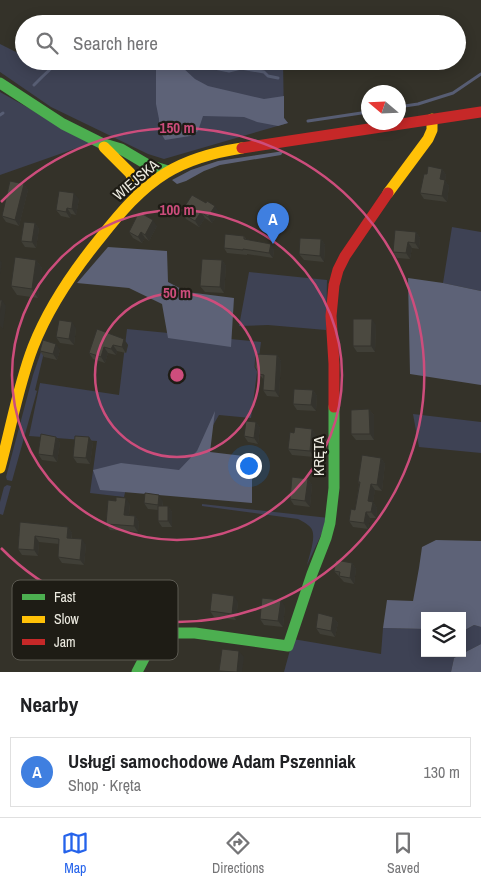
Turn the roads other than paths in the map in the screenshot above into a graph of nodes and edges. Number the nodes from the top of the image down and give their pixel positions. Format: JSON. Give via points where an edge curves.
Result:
{"nodes":[{"id":1,"x":0,"y":83,"type":"edge"},
{"id":2,"x":481,"y":112,"type":"edge"},
{"id":3,"x":432,"y":119,"type":"junction"},
{"id":4,"x":101,"y":143,"type":"junction"},
{"id":5,"x":168,"y":172,"type":"junction"},
{"id":6,"x":140,"y":193,"type":"junction"},
{"id":7,"x":0,"y":468,"type":"edge"},
{"id":8,"x":178,"y":633,"type":"edge"},
{"id":9,"x":143,"y":660,"type":"edge"},
{"id":10,"x":137,"y":672,"type":"edge"}],
"edges":[{"from":1,"to":4,"type":"street","via":[[50,117]]},
{"from":2,"to":3,"type":"street","name":"WIEJSKA"},
{"from":3,"to":5,"type":"street","name":"WIEJSKA","via":[[230,150]]},
{"from":3,"to":8,"type":"street","name":"KRĘTA","via":[[428,139],[345,256],[335,276],[331,516],[288,646]]},
{"from":4,"to":5,"type":"street"},
{"from":4,"to":6,"type":"street","via":[[130,173]]},
{"from":5,"to":6,"type":"street","name":"WIEJSKA"},
{"from":6,"to":7,"type":"street","name":"WIEJSKA","via":[[91,250],[48,313],[27,367]]},
{"from":9,"to":10,"type":"street","name":"KRĘTA"}]}
